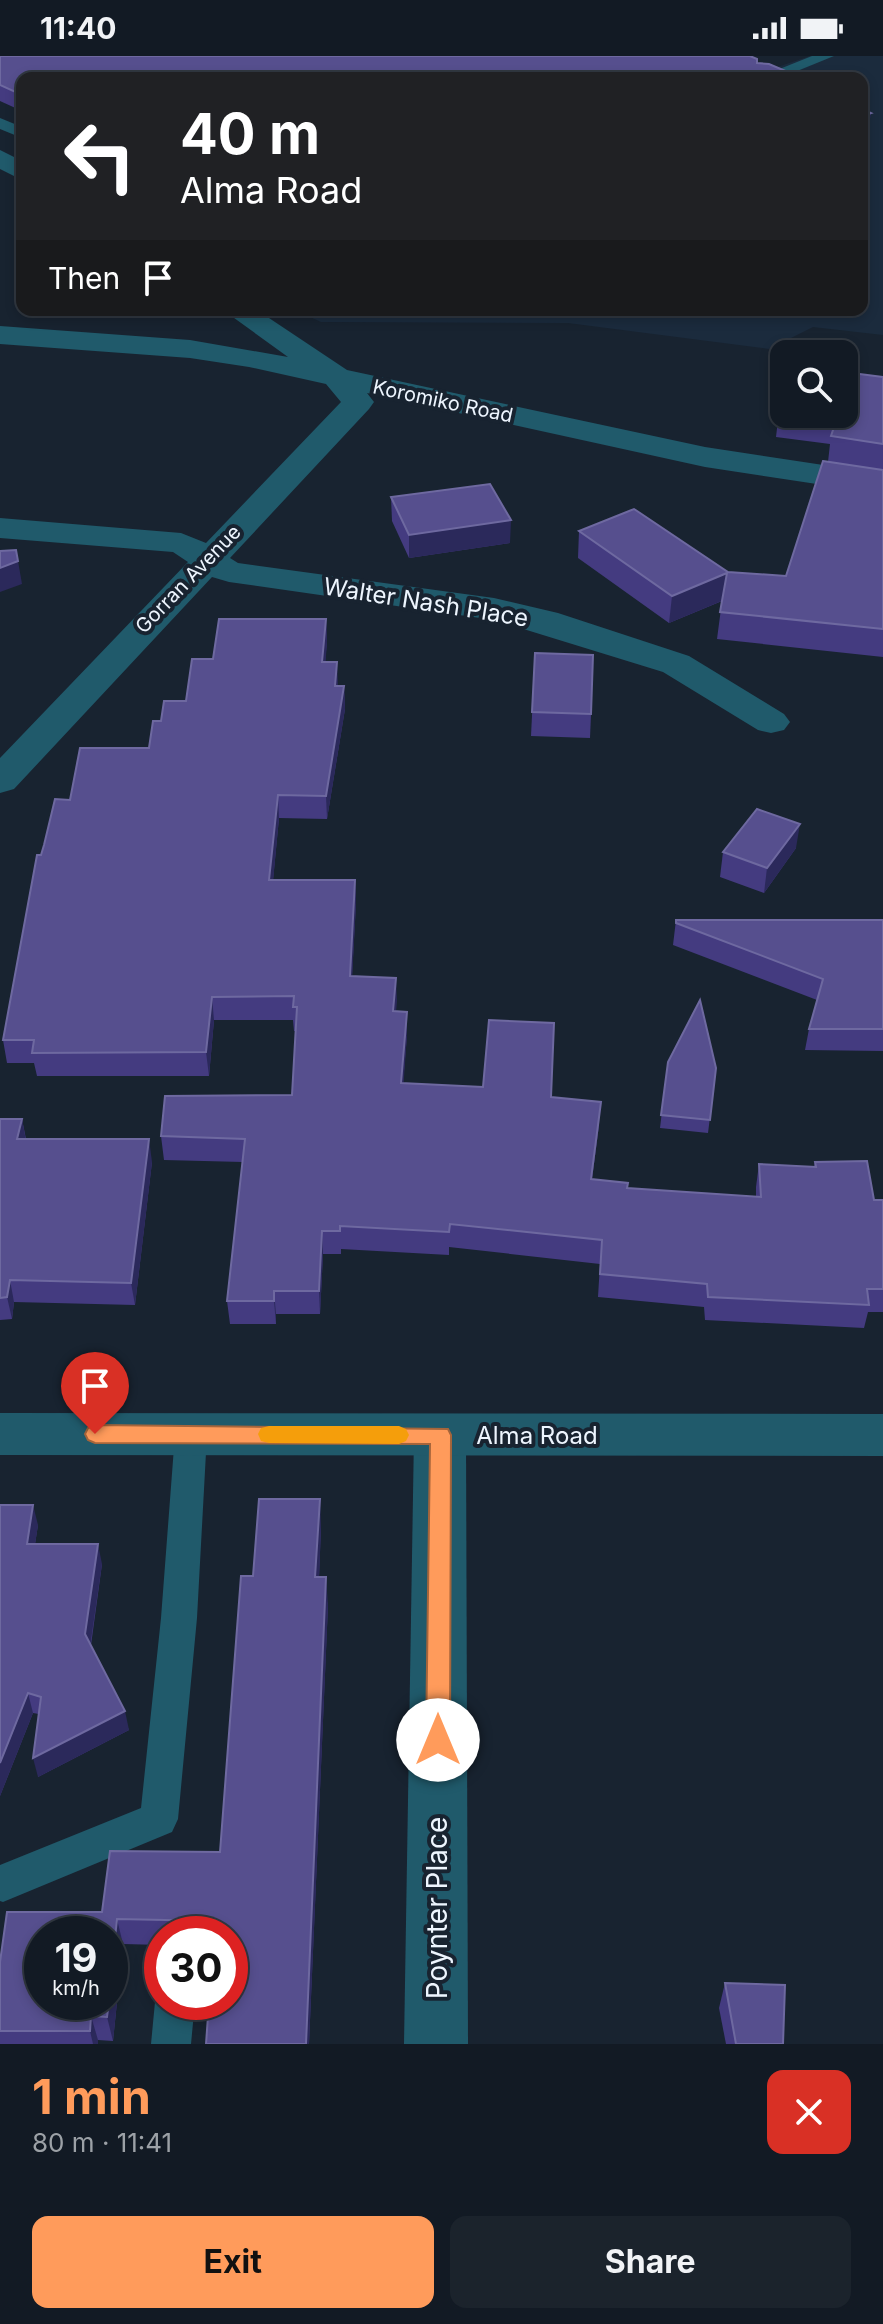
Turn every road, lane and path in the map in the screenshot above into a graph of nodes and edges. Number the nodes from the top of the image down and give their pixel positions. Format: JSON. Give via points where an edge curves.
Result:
{"nodes":[{"id":1,"x":826,"y":56,"type":"edge"},
{"id":2,"x":782,"y":72,"type":"edge"},
{"id":3,"x":247,"y":316,"type":"edge"},
{"id":4,"x":0,"y":335,"type":"edge"},
{"id":5,"x":338,"y":378,"type":"junction"},
{"id":6,"x":883,"y":484,"type":"edge"},
{"id":7,"x":0,"y":528,"type":"edge"},
{"id":8,"x":207,"y":559,"type":"junction"},
{"id":9,"x":771,"y":722,"type":"dead end"},
{"id":10,"x":0,"y":781,"type":"edge"},
{"id":11,"x":0,"y":1434,"type":"edge"},
{"id":12,"x":191,"y":1434,"type":"junction"},
{"id":13,"x":440,"y":1435,"type":"junction"},
{"id":14,"x":883,"y":1435,"type":"edge"},
{"id":15,"x":3,"y":1883,"type":"dead end"},
{"id":16,"x":173,"y":2020,"type":"edge"},
{"id":17,"x":171,"y":2044,"type":"edge"},
{"id":18,"x":436,"y":2044,"type":"edge"}],
"edges":[{"from":1,"to":2,"type":"lane"},
{"from":3,"to":5,"type":"street"},
{"from":4,"to":5,"type":"street","name":"Koromiko Road","via":[[190,349]]},
{"from":5,"to":6,"type":"street","name":"Koromiko Road","via":[[705,457]]},
{"from":5,"to":8,"type":"street","name":"Gorran Avenue","via":[[358,402]]},
{"from":7,"to":8,"type":"street","name":"Walter Nash Place","via":[[181,543]]},
{"from":8,"to":9,"type":"street","name":"Walter Nash Place","via":[[229,572],[494,609],[545,621],[676,664]]},
{"from":8,"to":10,"type":"street","name":"Gorran Avenue"},
{"from":11,"to":12,"type":"street","name":"Alma Road"},
{"from":12,"to":13,"type":"street","name":"Alma Road"},
{"from":12,"to":15,"type":"lane","via":[[159,1819]]},
{"from":13,"to":14,"type":"street","name":"Alma Road"},
{"from":13,"to":18,"type":"street","name":"Poynter Place"},
{"from":16,"to":17,"type":"lane"}]}
